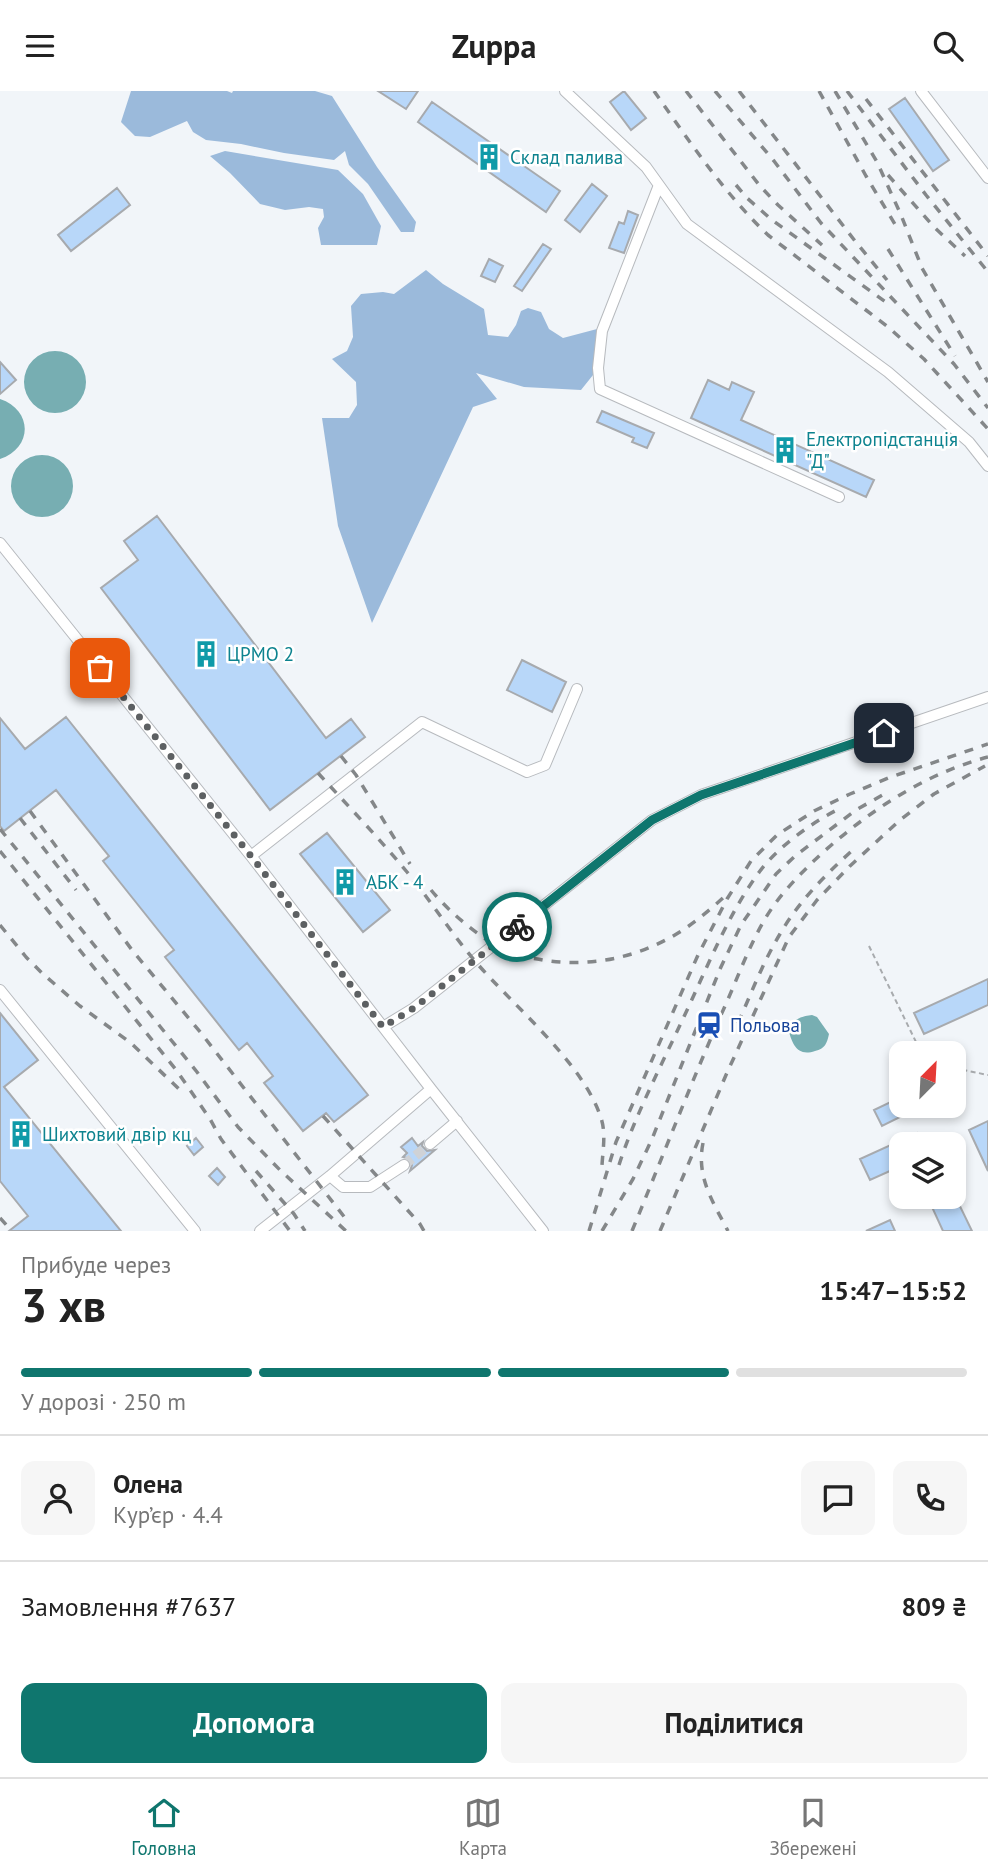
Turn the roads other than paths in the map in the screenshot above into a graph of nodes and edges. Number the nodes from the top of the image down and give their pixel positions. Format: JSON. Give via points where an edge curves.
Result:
{"nodes":[{"id":1,"x":565,"y":91,"type":"edge"},
{"id":2,"x":920,"y":91,"type":"edge"},
{"id":3,"x":988,"y":178,"type":"edge"},
{"id":4,"x":659,"y":185,"type":"junction"},
{"id":5,"x":988,"y":465,"type":"edge"},
{"id":6,"x":839,"y":497,"type":"dead end"},
{"id":7,"x":0,"y":543,"type":"edge"},
{"id":8,"x":578,"y":689,"type":"dead end"},
{"id":9,"x":988,"y":697,"type":"edge"},
{"id":10,"x":251,"y":856,"type":"junction"},
{"id":11,"x":0,"y":990,"type":"edge"},
{"id":12,"x":383,"y":1027,"type":"junction"},
{"id":13,"x":430,"y":1089,"type":"junction"},
{"id":14,"x":457,"y":1121,"type":"junction"},
{"id":15,"x":430,"y":1144,"type":"tunnel mouth"},
{"id":16,"x":404,"y":1165,"type":"tunnel mouth"},
{"id":17,"x":330,"y":1176,"type":"junction"},
{"id":18,"x":195,"y":1231,"type":"edge"},
{"id":19,"x":260,"y":1231,"type":"edge"},
{"id":20,"x":543,"y":1231,"type":"edge"}],
"edges":[{"from":1,"to":4,"type":"street","via":[[646,167]]},
{"from":2,"to":3,"type":"street"},
{"from":4,"to":5,"type":"street","via":[[687,224],[888,372],[969,442]]},
{"from":4,"to":6,"type":"street","via":[[602,331],[600,389]]},
{"from":7,"to":10,"type":"street"},
{"from":8,"to":10,"type":"street","via":[[545,765],[527,772],[422,722]]},
{"from":9,"to":12,"type":"street","via":[[701,795],[652,820],[414,1008]]},
{"from":10,"to":12,"type":"street"},
{"from":11,"to":18,"type":"street"},
{"from":12,"to":13,"type":"street"},
{"from":13,"to":14,"type":"street"},
{"from":13,"to":17,"type":"street"},
{"from":14,"to":15,"type":"street"},
{"from":14,"to":20,"type":"street"},
{"from":16,"to":17,"type":"street","via":[[370,1188],[343,1188]]},
{"from":17,"to":19,"type":"street"}]}
